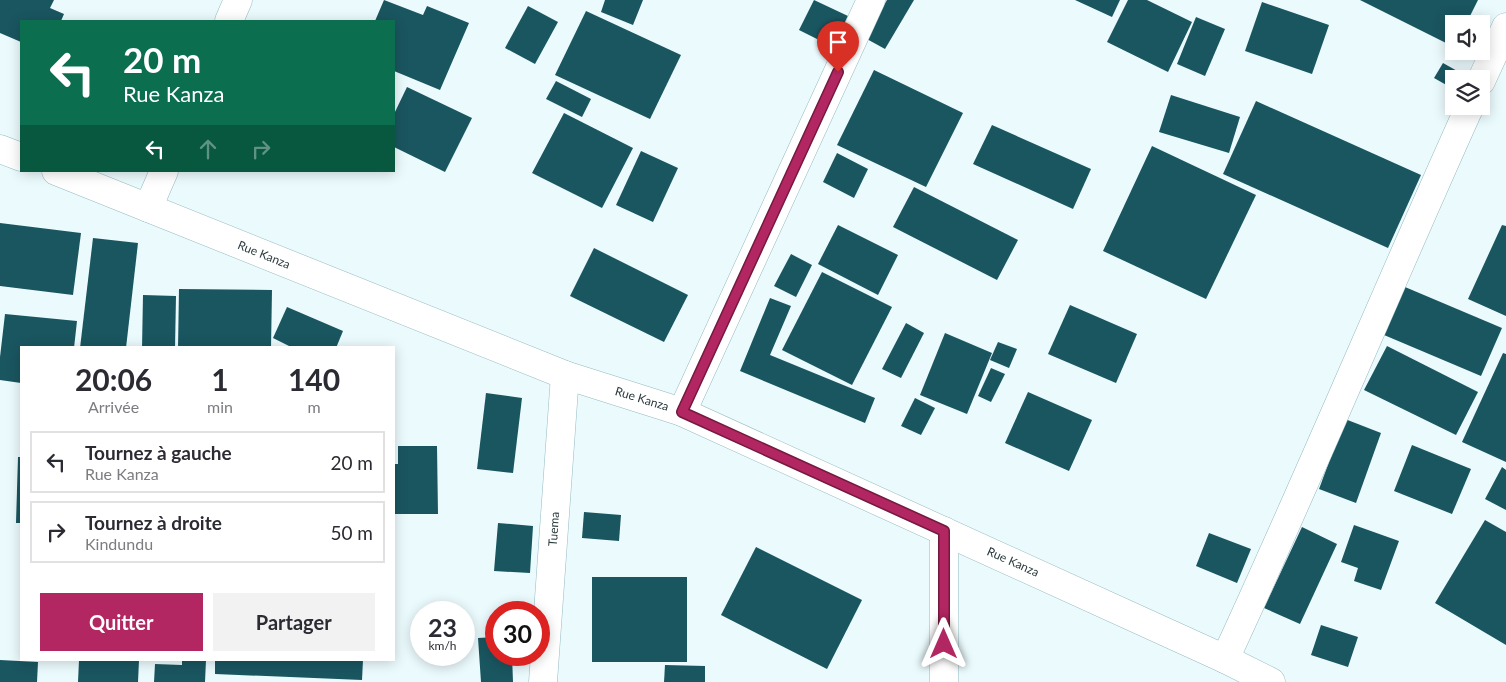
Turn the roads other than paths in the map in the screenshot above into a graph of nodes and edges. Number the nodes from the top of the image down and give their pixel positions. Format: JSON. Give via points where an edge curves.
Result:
{"nodes":[{"id":1,"x":238,"y":0,"type":"edge"},
{"id":2,"x":871,"y":0,"type":"edge"},
{"id":3,"x":229,"y":20,"type":"edge"},
{"id":4,"x":1506,"y":27,"type":"edge"},
{"id":5,"x":1486,"y":70,"type":"edge"},
{"id":6,"x":1466,"y":115,"type":"edge"},
{"id":7,"x":0,"y":149,"type":"edge"},
{"id":8,"x":20,"y":157,"type":"edge"},
{"id":9,"x":58,"y":172,"type":"edge"},
{"id":10,"x":164,"y":172,"type":"edge"},
{"id":11,"x":148,"y":208,"type":"junction"},
{"id":12,"x":565,"y":375,"type":"junction"},
{"id":13,"x":682,"y":412,"type":"junction"},
{"id":14,"x":944,"y":531,"type":"junction"},
{"id":15,"x":1225,"y":659,"type":"junction"},
{"id":16,"x":543,"y":682,"type":"edge"},
{"id":17,"x":944,"y":682,"type":"edge"},
{"id":18,"x":1271,"y":682,"type":"edge"}],
"edges":[{"from":1,"to":3,"type":"street"},
{"from":2,"to":13,"type":"street"},
{"from":4,"to":5,"type":"street"},
{"from":6,"to":15,"type":"street"},
{"from":7,"to":8,"type":"street"},
{"from":9,"to":11,"type":"street","name":"Rue Kanza"},
{"from":10,"to":11,"type":"street"},
{"from":11,"to":12,"type":"street","name":"Rue Kanza"},
{"from":12,"to":13,"type":"street","name":"Rue Kanza"},
{"from":12,"to":16,"type":"street","name":"Tuema"},
{"from":13,"to":14,"type":"street","name":"Rue Kanza"},
{"from":14,"to":15,"type":"street","name":"Rue Kanza"},
{"from":14,"to":17,"type":"street"},
{"from":15,"to":18,"type":"street","name":"Rue Kanza"}]}
